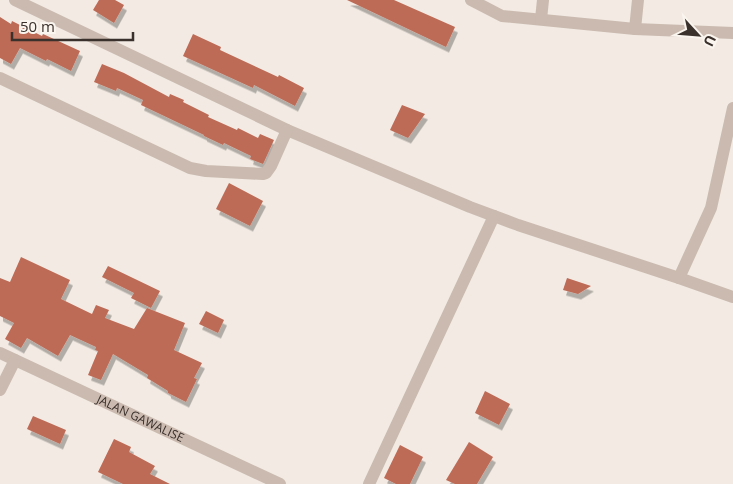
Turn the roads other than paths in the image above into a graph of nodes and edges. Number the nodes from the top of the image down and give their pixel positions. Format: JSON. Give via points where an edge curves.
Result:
{"nodes":[{"id":1,"x":15,"y":0,"type":"edge"},
{"id":2,"x":471,"y":0,"type":"edge"},
{"id":3,"x":542,"y":0,"type":"edge"},
{"id":4,"x":638,"y":0,"type":"edge"},
{"id":5,"x":541,"y":19,"type":"junction"},
{"id":6,"x":635,"y":29,"type":"junction"},
{"id":7,"x":733,"y":33,"type":"edge"},
{"id":8,"x":0,"y":78,"type":"edge"},
{"id":9,"x":733,"y":108,"type":"edge"},
{"id":10,"x":287,"y":130,"type":"junction"},
{"id":11,"x":494,"y":216,"type":"junction"},
{"id":12,"x":679,"y":278,"type":"junction"},
{"id":13,"x":733,"y":297,"type":"edge"},
{"id":14,"x":0,"y":353,"type":"edge"},
{"id":15,"x":15,"y":360,"type":"junction"},
{"id":16,"x":0,"y":390,"type":"edge"},
{"id":17,"x":280,"y":484,"type":"edge"},
{"id":18,"x":370,"y":484,"type":"edge"}],
"edges":[{"from":1,"to":10,"type":"street"},
{"from":2,"to":5,"type":"street","via":[[502,16]]},
{"from":3,"to":5,"type":"street"},
{"from":4,"to":6,"type":"street"},
{"from":5,"to":6,"type":"street"},
{"from":6,"to":7,"type":"street"},
{"from":8,"to":10,"type":"street","via":[[190,168],[206,171],[266,173]]},
{"from":9,"to":12,"type":"street","via":[[711,208]]},
{"from":10,"to":11,"type":"street"},
{"from":11,"to":12,"type":"street"},
{"from":11,"to":18,"type":"street"},
{"from":12,"to":13,"type":"street"},
{"from":14,"to":15,"type":"street","name":"JALAN GAWALISE"},
{"from":15,"to":16,"type":"street"},
{"from":15,"to":17,"type":"street","name":"JALAN GAWALISE"}]}
